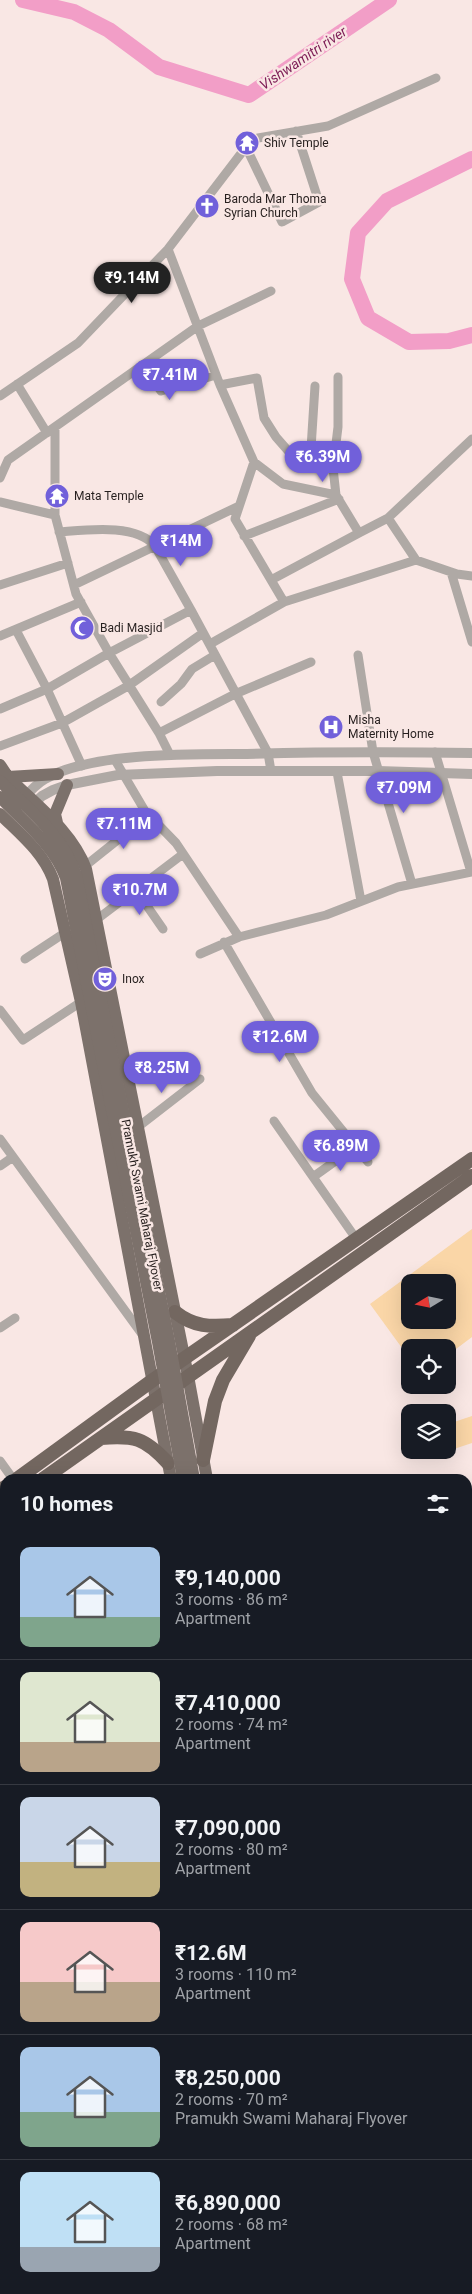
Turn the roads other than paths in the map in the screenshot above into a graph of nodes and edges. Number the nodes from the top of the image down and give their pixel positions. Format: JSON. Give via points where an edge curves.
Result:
{"nodes":[{"id":1,"x":436,"y":78,"type":"dead end"},
{"id":2,"x":296,"y":131,"type":"junction"},
{"id":3,"x":246,"y":147,"type":"junction"},
{"id":4,"x":168,"y":249,"type":"junction"},
{"id":5,"x":271,"y":291,"type":"dead end"},
{"id":6,"x":198,"y":326,"type":"junction"},
{"id":7,"x":142,"y":365,"type":"junction"},
{"id":8,"x":216,"y":375,"type":"junction"},
{"id":9,"x":338,"y":377,"type":"dead end"},
{"id":10,"x":17,"y":384,"type":"junction"},
{"id":11,"x":220,"y":385,"type":"junction"},
{"id":12,"x":315,"y":386,"type":"dead end"},
{"id":13,"x":0,"y":396,"type":"edge"},
{"id":14,"x":51,"y":430,"type":"junction"},
{"id":15,"x":472,"y":439,"type":"edge"},
{"id":16,"x":11,"y":458,"type":"junction"},
{"id":17,"x":254,"y":462,"type":"junction"},
{"id":18,"x":310,"y":464,"type":"junction"},
{"id":19,"x":0,"y":465,"type":"edge"},
{"id":20,"x":333,"y":468,"type":"junction"},
{"id":21,"x":0,"y":478,"type":"edge"},
{"id":22,"x":337,"y":497,"type":"junction"},
{"id":23,"x":0,"y":502,"type":"edge"},
{"id":24,"x":239,"y":506,"type":"junction"},
{"id":25,"x":55,"y":515,"type":"junction"},
{"id":26,"x":388,"y":518,"type":"junction"},
{"id":27,"x":60,"y":532,"type":"junction"},
{"id":28,"x":359,"y":534,"type":"junction"},
{"id":29,"x":244,"y":536,"type":"junction"},
{"id":30,"x":155,"y":546,"type":"junction"},
{"id":31,"x":416,"y":560,"type":"junction"},
{"id":32,"x":68,"y":563,"type":"junction"},
{"id":33,"x":451,"y":572,"type":"junction"},
{"id":34,"x":472,"y":576,"type":"edge"},
{"id":35,"x":271,"y":580,"type":"junction"},
{"id":36,"x":0,"y":585,"type":"edge"},
{"id":37,"x":74,"y":585,"type":"junction"},
{"id":38,"x":81,"y":602,"type":"junction"},
{"id":39,"x":284,"y":602,"type":"junction"},
{"id":40,"x":191,"y":610,"type":"junction"},
{"id":41,"x":16,"y":630,"type":"junction"},
{"id":42,"x":203,"y":633,"type":"junction"},
{"id":43,"x":0,"y":636,"type":"edge"},
{"id":44,"x":472,"y":641,"type":"edge"},
{"id":45,"x":210,"y":644,"type":"junction"},
{"id":46,"x":109,"y":653,"type":"junction"},
{"id":47,"x":215,"y":654,"type":"junction"},
{"id":48,"x":358,"y":655,"type":"dead end"},
{"id":49,"x":311,"y":662,"type":"dead end"},
{"id":50,"x":128,"y":686,"type":"junction"},
{"id":51,"x":47,"y":689,"type":"junction"},
{"id":52,"x":235,"y":694,"type":"junction"},
{"id":53,"x":161,"y":702,"type":"dead end"},
{"id":54,"x":0,"y":709,"type":"edge"},
{"id":55,"x":62,"y":723,"type":"junction"},
{"id":56,"x":159,"y":733,"type":"junction"},
{"id":57,"x":0,"y":746,"type":"edge"},
{"id":58,"x":372,"y":752,"type":"junction"},
{"id":59,"x":435,"y":752,"type":"junction"},
{"id":60,"x":268,"y":753,"type":"junction"},
{"id":61,"x":472,"y":753,"type":"edge"},
{"id":62,"x":170,"y":755,"type":"junction"},
{"id":63,"x":114,"y":760,"type":"junction"},
{"id":64,"x":0,"y":765,"type":"edge"},
{"id":65,"x":82,"y":766,"type":"junction"},
{"id":66,"x":271,"y":771,"type":"junction"},
{"id":67,"x":378,"y":771,"type":"junction"},
{"id":68,"x":337,"y":772,"type":"junction"},
{"id":69,"x":441,"y":772,"type":"junction"},
{"id":70,"x":58,"y":774,"type":"junction"},
{"id":71,"x":472,"y":774,"type":"edge"},
{"id":72,"x":124,"y":776,"type":"junction"},
{"id":73,"x":4,"y":779,"type":"edge"},
{"id":74,"x":67,"y":785,"type":"junction"},
{"id":75,"x":0,"y":797,"type":"edge"},
{"id":76,"x":30,"y":799,"type":"junction"},
{"id":77,"x":149,"y":815,"type":"junction"},
{"id":78,"x":5,"y":820,"type":"edge"},
{"id":79,"x":58,"y":827,"type":"junction"},
{"id":80,"x":183,"y":854,"type":"junction"},
{"id":81,"x":85,"y":866,"type":"junction"},
{"id":82,"x":472,"y":872,"type":"edge"},
{"id":83,"x":412,"y":884,"type":"junction"},
{"id":84,"x":136,"y":890,"type":"junction"},
{"id":85,"x":361,"y":901,"type":"junction"},
{"id":86,"x":96,"y":920,"type":"junction"},
{"id":87,"x":163,"y":930,"type":"dead end"},
{"id":88,"x":66,"y":932,"type":"junction"},
{"id":89,"x":239,"y":936,"type":"junction"},
{"id":90,"x":224,"y":942,"type":"junction"},
{"id":91,"x":200,"y":954,"type":"dead end"},
{"id":92,"x":25,"y":959,"type":"dead end"},
{"id":93,"x":81,"y":1002,"type":"junction"},
{"id":94,"x":0,"y":1010,"type":"edge"},
{"id":95,"x":200,"y":1079,"type":"dead end"},
{"id":96,"x":274,"y":1121,"type":"dead end"},
{"id":97,"x":138,"y":1127,"type":"junction"},
{"id":98,"x":0,"y":1139,"type":"edge"},
{"id":99,"x":355,"y":1147,"type":"junction"},
{"id":100,"x":13,"y":1157,"type":"junction"},
{"id":101,"x":472,"y":1159,"type":"edge"},
{"id":102,"x":368,"y":1162,"type":"dead end"},
{"id":103,"x":0,"y":1166,"type":"edge"},
{"id":104,"x":472,"y":1176,"type":"edge"},
{"id":105,"x":313,"y":1177,"type":"junction"},
{"id":106,"x":357,"y":1240,"type":"junction"},
{"id":107,"x":175,"y":1312,"type":"junction"},
{"id":108,"x":15,"y":1318,"type":"dead end"},
{"id":109,"x":234,"y":1325,"type":"junction"},
{"id":110,"x":0,"y":1328,"type":"edge"},
{"id":111,"x":252,"y":1331,"type":"junction"},
{"id":112,"x":145,"y":1338,"type":"junction"},
{"id":113,"x":185,"y":1359,"type":"junction"},
{"id":114,"x":188,"y":1376,"type":"junction"},
{"id":115,"x":154,"y":1380,"type":"junction"},
{"id":116,"x":157,"y":1398,"type":"junction"},
{"id":117,"x":101,"y":1438,"type":"junction"},
{"id":118,"x":203,"y":1460,"type":"junction"},
{"id":119,"x":0,"y":1461,"type":"edge"},
{"id":120,"x":168,"y":1463,"type":"junction"},
{"id":121,"x":11,"y":1474,"type":"edge"},
{"id":122,"x":22,"y":1474,"type":"edge"},
{"id":123,"x":50,"y":1474,"type":"edge"},
{"id":124,"x":170,"y":1474,"type":"edge"},
{"id":125,"x":182,"y":1474,"type":"edge"},
{"id":126,"x":193,"y":1474,"type":"edge"},
{"id":127,"x":206,"y":1474,"type":"edge"}],
"edges":[{"from":1,"to":2,"type":"street","via":[[328,126]]},
{"from":2,"to":3,"type":"street","via":[[258,138]]},
{"from":2,"to":3,"type":"street","via":[[319,202],[282,222]]},
{"from":3,"to":4,"type":"street"},
{"from":4,"to":6,"type":"street"},
{"from":4,"to":10,"type":"street","via":[[78,343]]},
{"from":5,"to":6,"type":"street"},
{"from":6,"to":7,"type":"street"},
{"from":6,"to":8,"type":"street"},
{"from":7,"to":8,"type":"street","via":[[161,391]]},
{"from":7,"to":14,"type":"street"},
{"from":8,"to":11,"type":"street"},
{"from":9,"to":20,"type":"street","via":[[338,428]]},
{"from":10,"to":13,"type":"street"},
{"from":10,"to":14,"type":"street"},
{"from":11,"to":17,"type":"street"},
{"from":11,"to":18,"type":"street","via":[[257,378],[264,418],[298,461]]},
{"from":12,"to":18,"type":"street"},
{"from":14,"to":16,"type":"street"},
{"from":14,"to":25,"type":"street"},
{"from":15,"to":26,"type":"street"},
{"from":16,"to":19,"type":"street"},
{"from":16,"to":21,"type":"street"},
{"from":17,"to":22,"type":"street","via":[[283,484]]},
{"from":17,"to":24,"type":"street"},
{"from":18,"to":20,"type":"street"},
{"from":20,"to":22,"type":"street"},
{"from":22,"to":28,"type":"street"},
{"from":22,"to":29,"type":"street"},
{"from":23,"to":25,"type":"street"},
{"from":24,"to":29,"type":"street","via":[[234,519]]},
{"from":24,"to":30,"type":"street"},
{"from":25,"to":27,"type":"street"},
{"from":26,"to":28,"type":"street"},
{"from":26,"to":31,"type":"street"},
{"from":27,"to":30,"type":"street","via":[[110,528],[149,538]]},
{"from":27,"to":32,"type":"street"},
{"from":28,"to":35,"type":"street"},
{"from":29,"to":35,"type":"street"},
{"from":30,"to":37,"type":"street"},
{"from":30,"to":40,"type":"street"},
{"from":31,"to":33,"type":"street"},
{"from":31,"to":39,"type":"street"},
{"from":32,"to":36,"type":"street"},
{"from":32,"to":37,"type":"street"},
{"from":33,"to":34,"type":"street"},
{"from":33,"to":44,"type":"street"},
{"from":35,"to":39,"type":"street"},
{"from":37,"to":38,"type":"street"},
{"from":38,"to":41,"type":"street"},
{"from":38,"to":46,"type":"street"},
{"from":39,"to":45,"type":"street"},
{"from":40,"to":42,"type":"street"},
{"from":40,"to":46,"type":"street"},
{"from":41,"to":43,"type":"street"},
{"from":41,"to":51,"type":"street"},
{"from":42,"to":45,"type":"street"},
{"from":42,"to":50,"type":"street"},
{"from":45,"to":47,"type":"street"},
{"from":46,"to":50,"type":"street"},
{"from":46,"to":51,"type":"street"},
{"from":47,"to":52,"type":"street"},
{"from":47,"to":53,"type":"street","via":[[192,669]]},
{"from":48,"to":58,"type":"street"},
{"from":49,"to":52,"type":"street"},
{"from":50,"to":55,"type":"street"},
{"from":50,"to":56,"type":"street"},
{"from":51,"to":54,"type":"street"},
{"from":51,"to":55,"type":"street"},
{"from":52,"to":56,"type":"street"},
{"from":52,"to":60,"type":"street"},
{"from":55,"to":57,"type":"street"},
{"from":55,"to":65,"type":"street"},
{"from":56,"to":62,"type":"street"},
{"from":58,"to":59,"type":"street"},
{"from":58,"to":60,"type":"street"},
{"from":58,"to":67,"type":"street"},
{"from":59,"to":61,"type":"street"},
{"from":59,"to":69,"type":"street"},
{"from":60,"to":62,"type":"street"},
{"from":60,"to":66,"type":"street"},
{"from":62,"to":63,"type":"street"},
{"from":63,"to":65,"type":"street"},
{"from":63,"to":72,"type":"street"},
{"from":64,"to":73,"type":"main road"},
{"from":65,"to":70,"type":"street"},
{"from":66,"to":68,"type":"street"},
{"from":66,"to":72,"type":"street"},
{"from":67,"to":68,"type":"street"},
{"from":67,"to":69,"type":"street"},
{"from":67,"to":83,"type":"street"},
{"from":68,"to":85,"type":"street"},
{"from":69,"to":71,"type":"street"},
{"from":69,"to":82,"type":"street"},
{"from":70,"to":73,"type":"main road"},
{"from":70,"to":76,"type":"street","via":[[45,779]]},
{"from":72,"to":74,"type":"street"},
{"from":72,"to":77,"type":"street"},
{"from":73,"to":76,"type":"main road"},
{"from":73,"to":126,"type":"main road","name":"Pramukh Swami Maharaj Flyover","bridge":true,"via":[[58,840],[76,874]]},
{"from":74,"to":76,"type":"street"},
{"from":74,"to":79,"type":"main road","via":[[54,814]]},
{"from":75,"to":125,"type":"main road","name":"Pramukh Swami Maharaj Flyover","bridge":true,"via":[[50,849],[66,878]]},
{"from":76,"to":78,"type":"street"},
{"from":76,"to":79,"type":"main road"},
{"from":77,"to":80,"type":"street"},
{"from":77,"to":81,"type":"street"},
{"from":78,"to":88,"type":"main road","via":[[48,866]]},
{"from":79,"to":81,"type":"main road","via":[[70,838]]},
{"from":80,"to":84,"type":"street"},
{"from":80,"to":89,"type":"street"},
{"from":81,"to":86,"type":"main road"},
{"from":82,"to":83,"type":"street"},
{"from":83,"to":85,"type":"street"},
{"from":84,"to":86,"type":"street"},
{"from":84,"to":87,"type":"street"},
{"from":85,"to":89,"type":"street","via":[[326,915]]},
{"from":86,"to":97,"type":"main road"},
{"from":88,"to":92,"type":"street"},
{"from":88,"to":93,"type":"main road"},
{"from":89,"to":90,"type":"street"},
{"from":90,"to":91,"type":"street"},
{"from":90,"to":99,"type":"street","via":[[312,1093]]},
{"from":93,"to":94,"type":"street","via":[[23,1040]]},
{"from":93,"to":112,"type":"main road"},
{"from":95,"to":97,"type":"street"},
{"from":96,"to":105,"type":"street"},
{"from":97,"to":107,"type":"main road"},
{"from":98,"to":100,"type":"street"},
{"from":99,"to":102,"type":"street"},
{"from":99,"to":105,"type":"street"},
{"from":100,"to":103,"type":"street"},
{"from":100,"to":112,"type":"street"},
{"from":101,"to":106,"type":"highway"},
{"from":104,"to":111,"type":"highway"},
{"from":105,"to":106,"type":"street"},
{"from":106,"to":109,"type":"highway"},
{"from":107,"to":109,"type":"highway","via":[[202,1326]]},
{"from":107,"to":113,"type":"main road"},
{"from":108,"to":110,"type":"street"},
{"from":109,"to":113,"type":"highway"},
{"from":111,"to":114,"type":"highway"},
{"from":111,"to":118,"type":"highway","via":[[223,1380],[215,1401]]},
{"from":112,"to":115,"type":"main road"},
{"from":113,"to":114,"type":"main road"},
{"from":113,"to":115,"type":"highway"},
{"from":114,"to":116,"type":"highway"},
{"from":114,"to":118,"type":"main road"},
{"from":115,"to":116,"type":"main road"},
{"from":115,"to":122,"type":"highway"},
{"from":116,"to":117,"type":"highway"},
{"from":116,"to":120,"type":"main road"},
{"from":117,"to":120,"type":"highway","via":[[143,1440]]},
{"from":117,"to":123,"type":"highway"},
{"from":118,"to":127,"type":"main road"},
{"from":119,"to":121,"type":"street"},
{"from":120,"to":124,"type":"main road"}]}
